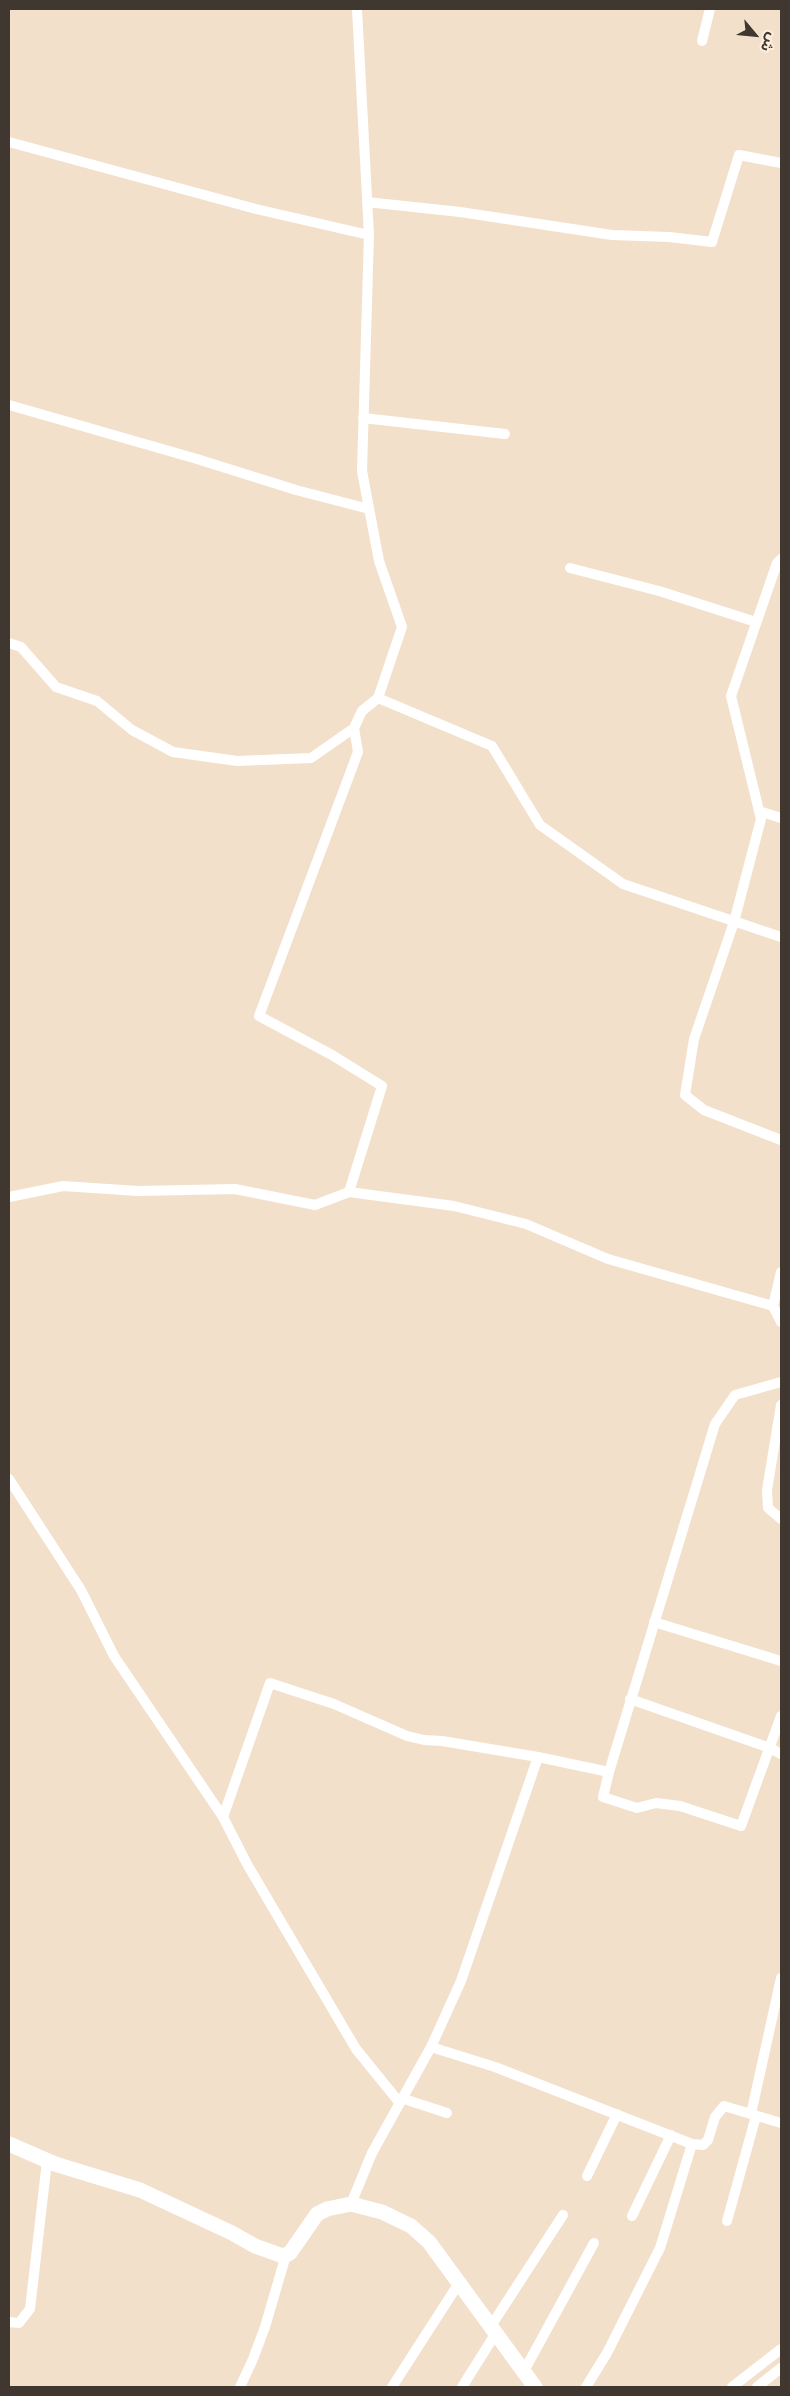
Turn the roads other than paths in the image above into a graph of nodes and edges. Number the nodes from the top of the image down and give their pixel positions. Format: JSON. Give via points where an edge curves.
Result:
{"nodes":[{"id":1,"x":357,"y":9,"type":"edge"},
{"id":2,"x":710,"y":9,"type":"edge"},
{"id":3,"x":702,"y":41,"type":"dead end"},
{"id":4,"x":9,"y":142,"type":"edge"},
{"id":5,"x":781,"y":164,"type":"edge"},
{"id":6,"x":367,"y":202,"type":"junction"},
{"id":7,"x":369,"y":235,"type":"junction"},
{"id":8,"x":9,"y":405,"type":"edge"},
{"id":9,"x":363,"y":418,"type":"junction"},
{"id":10,"x":505,"y":434,"type":"dead end"},
{"id":11,"x":369,"y":509,"type":"junction"},
{"id":12,"x":781,"y":560,"type":"edge"},
{"id":13,"x":570,"y":568,"type":"dead end"},
{"id":14,"x":756,"y":622,"type":"junction"},
{"id":15,"x":9,"y":643,"type":"edge"},
{"id":16,"x":378,"y":698,"type":"junction"},
{"id":17,"x":354,"y":728,"type":"junction"},
{"id":18,"x":759,"y":811,"type":"junction"},
{"id":19,"x":781,"y":818,"type":"edge"},
{"id":20,"x":734,"y":922,"type":"junction"},
{"id":21,"x":781,"y":937,"type":"edge"},
{"id":22,"x":781,"y":1140,"type":"edge"},
{"id":23,"x":348,"y":1192,"type":"junction"},
{"id":24,"x":9,"y":1197,"type":"edge"},
{"id":25,"x":781,"y":1272,"type":"edge"},
{"id":26,"x":774,"y":1306,"type":"junction"},
{"id":27,"x":781,"y":1322,"type":"edge"},
{"id":28,"x":781,"y":1382,"type":"edge"},
{"id":29,"x":781,"y":1405,"type":"edge"},
{"id":30,"x":9,"y":1479,"type":"edge"},
{"id":31,"x":781,"y":1519,"type":"edge"},
{"id":32,"x":654,"y":1622,"type":"junction"},
{"id":33,"x":781,"y":1661,"type":"edge"},
{"id":34,"x":630,"y":1699,"type":"junction"},
{"id":35,"x":781,"y":1716,"type":"edge"},
{"id":36,"x":770,"y":1748,"type":"junction"},
{"id":37,"x":781,"y":1754,"type":"edge"},
{"id":38,"x":538,"y":1757,"type":"junction"},
{"id":39,"x":609,"y":1772,"type":"junction"},
{"id":40,"x":223,"y":1817,"type":"junction"},
{"id":41,"x":781,"y":1978,"type":"edge"},
{"id":42,"x":431,"y":2046,"type":"junction"},
{"id":43,"x":400,"y":2100,"type":"junction"},
{"id":44,"x":447,"y":2113,"type":"dead end"},
{"id":45,"x":617,"y":2114,"type":"junction"},
{"id":46,"x":754,"y":2115,"type":"junction"},
{"id":47,"x":781,"y":2123,"type":"edge"},
{"id":48,"x":671,"y":2135,"type":"junction"},
{"id":49,"x":9,"y":2144,"type":"edge"},
{"id":50,"x":692,"y":2144,"type":"junction"},
{"id":51,"x":47,"y":2161,"type":"junction"},
{"id":52,"x":587,"y":2176,"type":"dead end"},
{"id":53,"x":351,"y":2204,"type":"junction"},
{"id":54,"x":563,"y":2215,"type":"dead end"},
{"id":55,"x":632,"y":2216,"type":"dead end"},
{"id":56,"x":727,"y":2221,"type":"dead end"},
{"id":57,"x":594,"y":2243,"type":"dead end"},
{"id":58,"x":286,"y":2255,"type":"junction"},
{"id":59,"x":459,"y":2283,"type":"junction"},
{"id":60,"x":9,"y":2322,"type":"edge"},
{"id":61,"x":494,"y":2329,"type":"junction"},
{"id":62,"x":781,"y":2349,"type":"edge"},
{"id":63,"x":781,"y":2368,"type":"edge"},
{"id":64,"x":524,"y":2371,"type":"junction"},
{"id":65,"x":244,"y":2386,"type":"edge"},
{"id":66,"x":392,"y":2387,"type":"edge"},
{"id":67,"x":462,"y":2387,"type":"edge"},
{"id":68,"x":535,"y":2387,"type":"edge"},
{"id":69,"x":586,"y":2387,"type":"edge"},
{"id":70,"x":732,"y":2387,"type":"edge"},
{"id":71,"x":757,"y":2387,"type":"edge"}],
"edges":[{"from":1,"to":6,"type":"street"},
{"from":2,"to":3,"type":"street"},
{"from":4,"to":7,"type":"street","via":[[256,209]]},
{"from":5,"to":6,"type":"street","via":[[739,154],[712,242],[612,235],[470,213]]},
{"from":6,"to":7,"type":"street"},
{"from":7,"to":9,"type":"street"},
{"from":8,"to":11,"type":"street"},
{"from":9,"to":10,"type":"street"},
{"from":9,"to":11,"type":"street","via":[[362,471]]},
{"from":11,"to":16,"type":"street","via":[[379,561],[402,626]]},
{"from":12,"to":14,"type":"street","via":[[777,563]]},
{"from":13,"to":14,"type":"street","via":[[659,590]]},
{"from":14,"to":18,"type":"street","via":[[731,696]]},
{"from":15,"to":17,"type":"street","via":[[21,647],[56,687],[96,701],[132,730],[172,752],[237,761],[311,758]]},
{"from":16,"to":17,"type":"street","via":[[362,711]]},
{"from":16,"to":20,"type":"street","via":[[492,746],[540,825],[623,884]]},
{"from":17,"to":23,"type":"street","via":[[358,752],[259,1016],[382,1086]]},
{"from":18,"to":19,"type":"street"},
{"from":18,"to":20,"type":"street","via":[[761,819]]},
{"from":20,"to":21,"type":"street"},
{"from":20,"to":22,"type":"street","via":[[694,1039],[685,1095],[704,1110]]},
{"from":23,"to":24,"type":"street","via":[[315,1205],[235,1189],[138,1191],[63,1186]]},
{"from":23,"to":26,"type":"street","via":[[454,1206],[526,1224],[608,1259]]},
{"from":25,"to":26,"type":"street"},
{"from":26,"to":27,"type":"street"},
{"from":28,"to":32,"type":"street","via":[[734,1395],[715,1424]]},
{"from":29,"to":31,"type":"street","via":[[767,1490],[768,1508]]},
{"from":30,"to":40,"type":"street","via":[[81,1590],[114,1656]]},
{"from":32,"to":33,"type":"street"},
{"from":32,"to":34,"type":"street"},
{"from":34,"to":36,"type":"street"},
{"from":34,"to":39,"type":"street"},
{"from":35,"to":36,"type":"street"},
{"from":36,"to":37,"type":"street"},
{"from":36,"to":39,"type":"street","via":[[741,1826],[680,1806],[656,1803],[637,1808],[603,1797]]},
{"from":38,"to":39,"type":"street"},
{"from":38,"to":40,"type":"street","via":[[406,1736],[334,1704],[270,1683]]},
{"from":38,"to":42,"type":"street","via":[[480,1930]]},
{"from":40,"to":43,"type":"street","via":[[247,1864],[356,2049]]},
{"from":41,"to":46,"type":"street"},
{"from":42,"to":43,"type":"street"},
{"from":42,"to":45,"type":"street","via":[[496,2067]]},
{"from":43,"to":44,"type":"street"},
{"from":43,"to":53,"type":"street","via":[[372,2153]]},
{"from":45,"to":48,"type":"street"},
{"from":45,"to":52,"type":"street"},
{"from":46,"to":47,"type":"street"},
{"from":46,"to":50,"type":"street","via":[[724,2106],[715,2117],[708,2140],[703,2145]]},
{"from":46,"to":56,"type":"street"},
{"from":48,"to":50,"type":"street"},
{"from":48,"to":55,"type":"street"},
{"from":49,"to":51,"type":"street"},
{"from":50,"to":69,"type":"street","via":[[660,2248],[607,2353]]},
{"from":51,"to":58,"type":"street","via":[[140,2190],[255,2246]]},
{"from":51,"to":60,"type":"street","via":[[30,2310],[20,2323]]},
{"from":53,"to":58,"type":"street","via":[[317,2214]]},
{"from":53,"to":59,"type":"street","via":[[382,2212],[411,2226],[429,2242]]},
{"from":54,"to":61,"type":"street"},
{"from":57,"to":64,"type":"street"},
{"from":58,"to":65,"type":"street"},
{"from":59,"to":61,"type":"street"},
{"from":59,"to":66,"type":"street"},
{"from":61,"to":64,"type":"street"},
{"from":61,"to":67,"type":"street"},
{"from":62,"to":70,"type":"street"},
{"from":63,"to":71,"type":"street"},
{"from":64,"to":68,"type":"street"}]}
